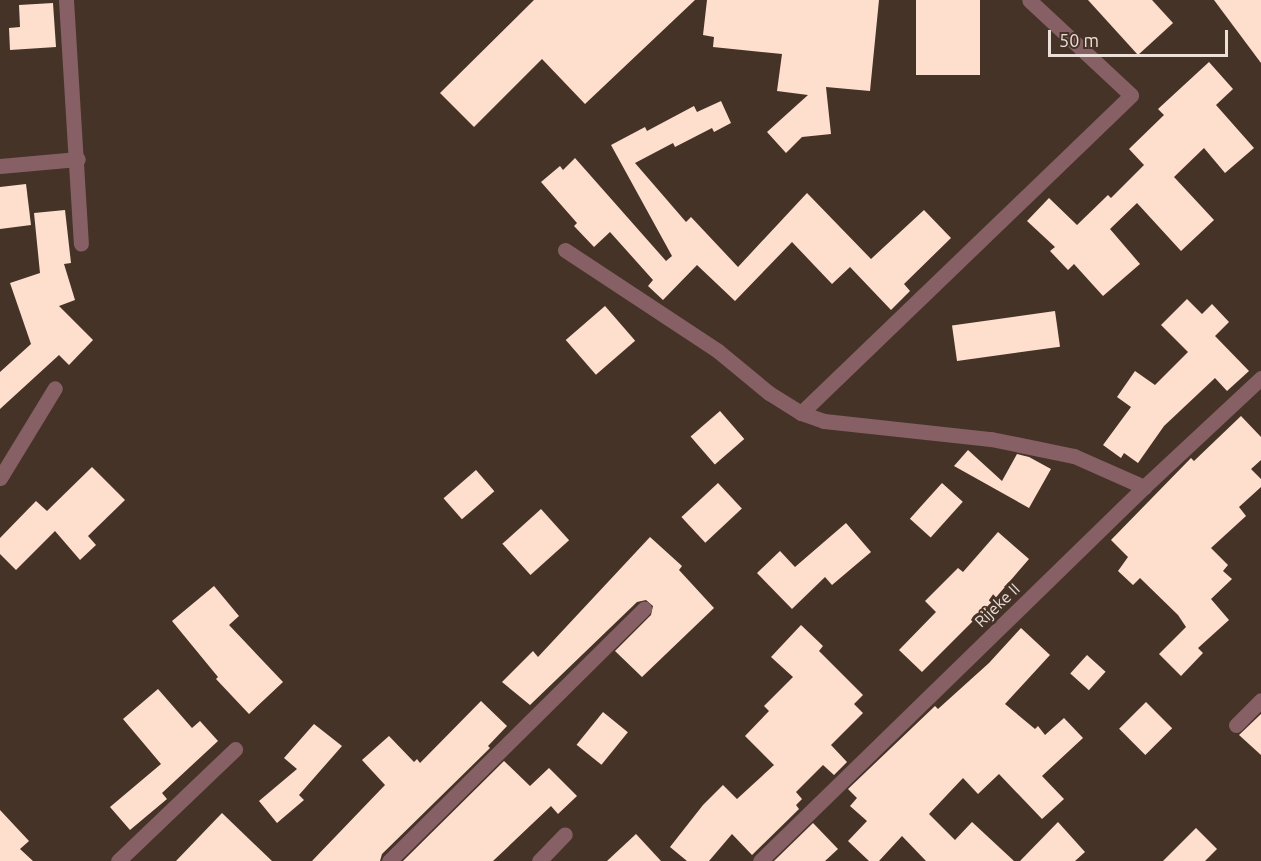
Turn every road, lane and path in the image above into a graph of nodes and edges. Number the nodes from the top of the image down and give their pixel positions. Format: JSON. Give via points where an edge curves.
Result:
{"nodes":[{"id":1,"x":66,"y":0,"type":"edge"},
{"id":2,"x":1029,"y":0,"type":"edge"},
{"id":3,"x":78,"y":159,"type":"junction"},
{"id":4,"x":0,"y":166,"type":"edge"},
{"id":5,"x":81,"y":244,"type":"dead end"},
{"id":6,"x":565,"y":250,"type":"dead end"},
{"id":7,"x":1261,"y":378,"type":"edge"},
{"id":8,"x":55,"y":388,"type":"dead end"},
{"id":9,"x":801,"y":413,"type":"junction"},
{"id":10,"x":0,"y":478,"type":"edge"},
{"id":11,"x":1144,"y":487,"type":"junction"},
{"id":12,"x":644,"y":609,"type":"dead end"},
{"id":13,"x":1261,"y":700,"type":"edge"},
{"id":14,"x":1236,"y":725,"type":"dead end"},
{"id":15,"x":235,"y":749,"type":"dead end"},
{"id":16,"x":565,"y":834,"type":"dead end"},
{"id":17,"x":118,"y":861,"type":"edge"},
{"id":18,"x":389,"y":861,"type":"edge"},
{"id":19,"x":539,"y":861,"type":"edge"},
{"id":20,"x":760,"y":861,"type":"edge"}],
"edges":[{"from":1,"to":3,"type":"street"},
{"from":2,"to":9,"type":"street","via":[[1131,95]]},
{"from":3,"to":4,"type":"street"},
{"from":3,"to":5,"type":"street"},
{"from":6,"to":9,"type":"street","via":[[718,351],[769,393]]},
{"from":7,"to":11,"type":"street","name":"Rijeke II"},
{"from":8,"to":10,"type":"street"},
{"from":9,"to":11,"type":"street","via":[[824,421],[991,439],[1074,456]]},
{"from":11,"to":20,"type":"street","name":"Rijeke II"},
{"from":12,"to":18,"type":"street"},
{"from":13,"to":14,"type":"street"},
{"from":15,"to":17,"type":"street"},
{"from":16,"to":19,"type":"street"}]}
